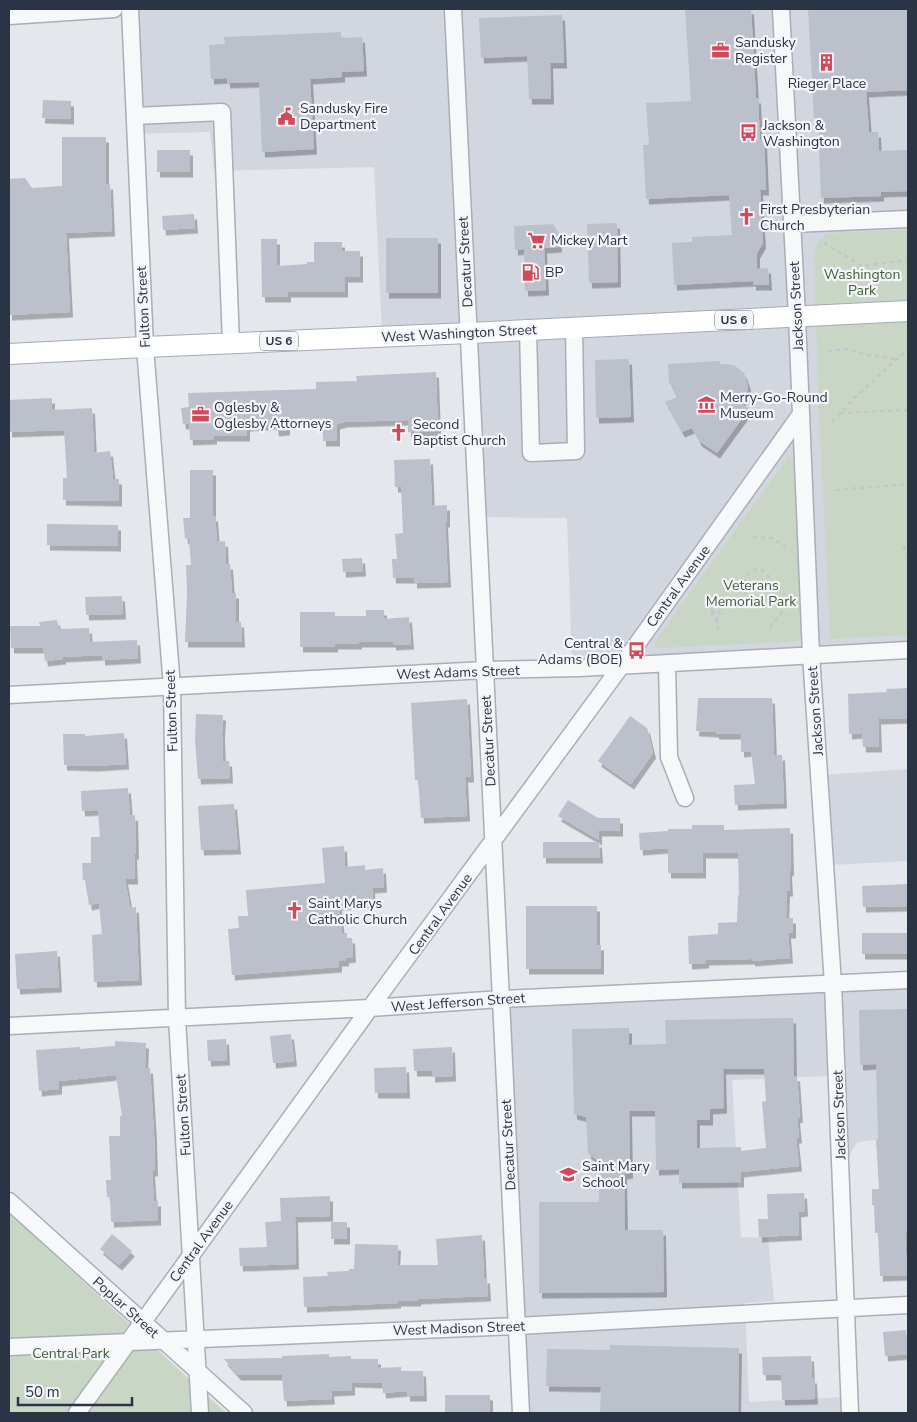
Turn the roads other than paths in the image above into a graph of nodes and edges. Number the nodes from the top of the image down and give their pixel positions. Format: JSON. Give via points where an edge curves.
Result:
{"nodes":[{"id":1,"x":114,"y":9,"type":"edge"},
{"id":2,"x":130,"y":9,"type":"edge"},
{"id":3,"x":453,"y":9,"type":"edge"},
{"id":4,"x":781,"y":9,"type":"edge"},
{"id":5,"x":9,"y":16,"type":"edge"},
{"id":6,"x":135,"y":116,"type":"junction"},
{"id":7,"x":908,"y":219,"type":"edge"},
{"id":8,"x":792,"y":224,"type":"junction"},
{"id":9,"x":908,"y":311,"type":"edge"},
{"id":10,"x":797,"y":317,"type":"junction"},
{"id":11,"x":574,"y":328,"type":"junction"},
{"id":12,"x":528,"y":330,"type":"junction"},
{"id":13,"x":469,"y":333,"type":"junction"},
{"id":14,"x":232,"y":343,"type":"junction"},
{"id":15,"x":145,"y":346,"type":"junction"},
{"id":16,"x":9,"y":354,"type":"edge"},
{"id":17,"x":802,"y":414,"type":"junction"},
{"id":18,"x":908,"y":650,"type":"edge"},
{"id":19,"x":811,"y":655,"type":"junction"},
{"id":20,"x":666,"y":663,"type":"junction"},
{"id":21,"x":622,"y":665,"type":"junction"},
{"id":22,"x":485,"y":670,"type":"junction"},
{"id":23,"x":172,"y":686,"type":"junction"},
{"id":24,"x":9,"y":695,"type":"edge"},
{"id":25,"x":685,"y":798,"type":"dead end"},
{"id":26,"x":493,"y":841,"type":"junction"},
{"id":27,"x":908,"y":980,"type":"edge"},
{"id":28,"x":833,"y":984,"type":"junction"},
{"id":29,"x":501,"y":999,"type":"junction"},
{"id":30,"x":370,"y":1008,"type":"junction"},
{"id":31,"x":176,"y":1018,"type":"junction"},
{"id":32,"x":9,"y":1026,"type":"edge"},
{"id":33,"x":9,"y":1201,"type":"edge"},
{"id":34,"x":191,"y":1256,"type":"junction"},
{"id":35,"x":908,"y":1305,"type":"edge"},
{"id":36,"x":846,"y":1308,"type":"junction"},
{"id":37,"x":142,"y":1321,"type":"junction"},
{"id":38,"x":517,"y":1326,"type":"junction"},
{"id":39,"x":196,"y":1339,"type":"junction"},
{"id":40,"x":162,"y":1340,"type":"junction"},
{"id":41,"x":128,"y":1342,"type":"junction"},
{"id":42,"x":9,"y":1347,"type":"edge"},
{"id":43,"x":198,"y":1372,"type":"junction"},
{"id":44,"x":77,"y":1413,"type":"edge"},
{"id":45,"x":200,"y":1413,"type":"edge"},
{"id":46,"x":244,"y":1413,"type":"edge"},
{"id":47,"x":521,"y":1413,"type":"edge"},
{"id":48,"x":850,"y":1413,"type":"edge"}],
"edges":[{"from":1,"to":5,"type":"street"},
{"from":2,"to":6,"type":"street","name":"Fulton Street"},
{"from":3,"to":13,"type":"street","name":"Decatur Street"},
{"from":4,"to":8,"type":"street","name":"Jackson Street"},
{"from":6,"to":14,"type":"street","via":[[222,112]]},
{"from":6,"to":15,"type":"street","name":"Fulton Street"},
{"from":7,"to":8,"type":"street"},
{"from":8,"to":10,"type":"street","name":"Jackson Street"},
{"from":9,"to":10,"type":"main road","name":"West Washington Street","number":"US 6"},
{"from":10,"to":11,"type":"main road","name":"West Washington Street","number":"US 6"},
{"from":10,"to":17,"type":"street","name":"Jackson Street"},
{"from":11,"to":12,"type":"main road","name":"West Washington Street","number":"US 6"},
{"from":11,"to":12,"type":"street","via":[[576,451],[531,453]]},
{"from":12,"to":13,"type":"main road","name":"West Washington Street","number":"US 6"},
{"from":13,"to":14,"type":"main road","name":"West Washington Street","number":"US 6"},
{"from":13,"to":22,"type":"street","name":"Decatur Street"},
{"from":14,"to":15,"type":"main road","name":"West Washington Street","number":"US 6"},
{"from":15,"to":16,"type":"main road","name":"West Washington Street","number":"US 6"},
{"from":15,"to":23,"type":"street","name":"Fulton Street"},
{"from":17,"to":19,"type":"street","name":"Jackson Street"},
{"from":17,"to":21,"type":"street","name":"Central Avenue"},
{"from":18,"to":19,"type":"street","name":"West Adams Street"},
{"from":19,"to":20,"type":"street","name":"West Adams Street"},
{"from":19,"to":28,"type":"street","name":"Jackson Street"},
{"from":20,"to":21,"type":"street","name":"West Adams Street"},
{"from":20,"to":25,"type":"street","via":[[669,757]]},
{"from":21,"to":22,"type":"street","name":"West Adams Street"},
{"from":21,"to":26,"type":"street","name":"Central Avenue"},
{"from":22,"to":23,"type":"street","name":"West Adams Street"},
{"from":22,"to":26,"type":"street","name":"Decatur Street"},
{"from":23,"to":24,"type":"street","name":"West Adams Street"},
{"from":23,"to":31,"type":"street","name":"Fulton Street"},
{"from":26,"to":29,"type":"street","name":"Decatur Street"},
{"from":26,"to":30,"type":"street","name":"Central Avenue"},
{"from":27,"to":28,"type":"street","name":"West Jefferson Street"},
{"from":28,"to":29,"type":"street","name":"West Jefferson Street"},
{"from":28,"to":36,"type":"street","name":"Jackson Street"},
{"from":29,"to":30,"type":"street","name":"West Jefferson Street"},
{"from":29,"to":38,"type":"street","name":"Decatur Street"},
{"from":30,"to":31,"type":"street","name":"West Jefferson Street"},
{"from":30,"to":34,"type":"street","name":"Central Avenue"},
{"from":31,"to":32,"type":"street","name":"West Jefferson Street"},
{"from":31,"to":34,"type":"street","name":"Fulton Street"},
{"from":33,"to":37,"type":"street","name":"Poplar Street"},
{"from":34,"to":37,"type":"street","name":"Central Avenue"},
{"from":34,"to":39,"type":"street","name":"Fulton Street"},
{"from":35,"to":36,"type":"street","name":"West Madison Street"},
{"from":36,"to":38,"type":"street","name":"West Madison Street"},
{"from":36,"to":48,"type":"street","name":"Jackson Street"},
{"from":37,"to":40,"type":"street","name":"Poplar Street"},
{"from":37,"to":41,"type":"street","name":"Central Avenue"},
{"from":38,"to":39,"type":"street","name":"West Madison Street"},
{"from":38,"to":47,"type":"street","name":"Decatur Street"},
{"from":39,"to":40,"type":"street","name":"West Madison Street"},
{"from":39,"to":43,"type":"street","name":"Fulton Street"},
{"from":40,"to":41,"type":"street","name":"West Madison Street"},
{"from":40,"to":43,"type":"street","name":"Poplar Street"},
{"from":41,"to":42,"type":"street","name":"West Madison Street"},
{"from":41,"to":44,"type":"street","name":"Central Avenue"},
{"from":43,"to":45,"type":"street","name":"Fulton Street"},
{"from":43,"to":46,"type":"street","name":"Poplar Street"}]}
